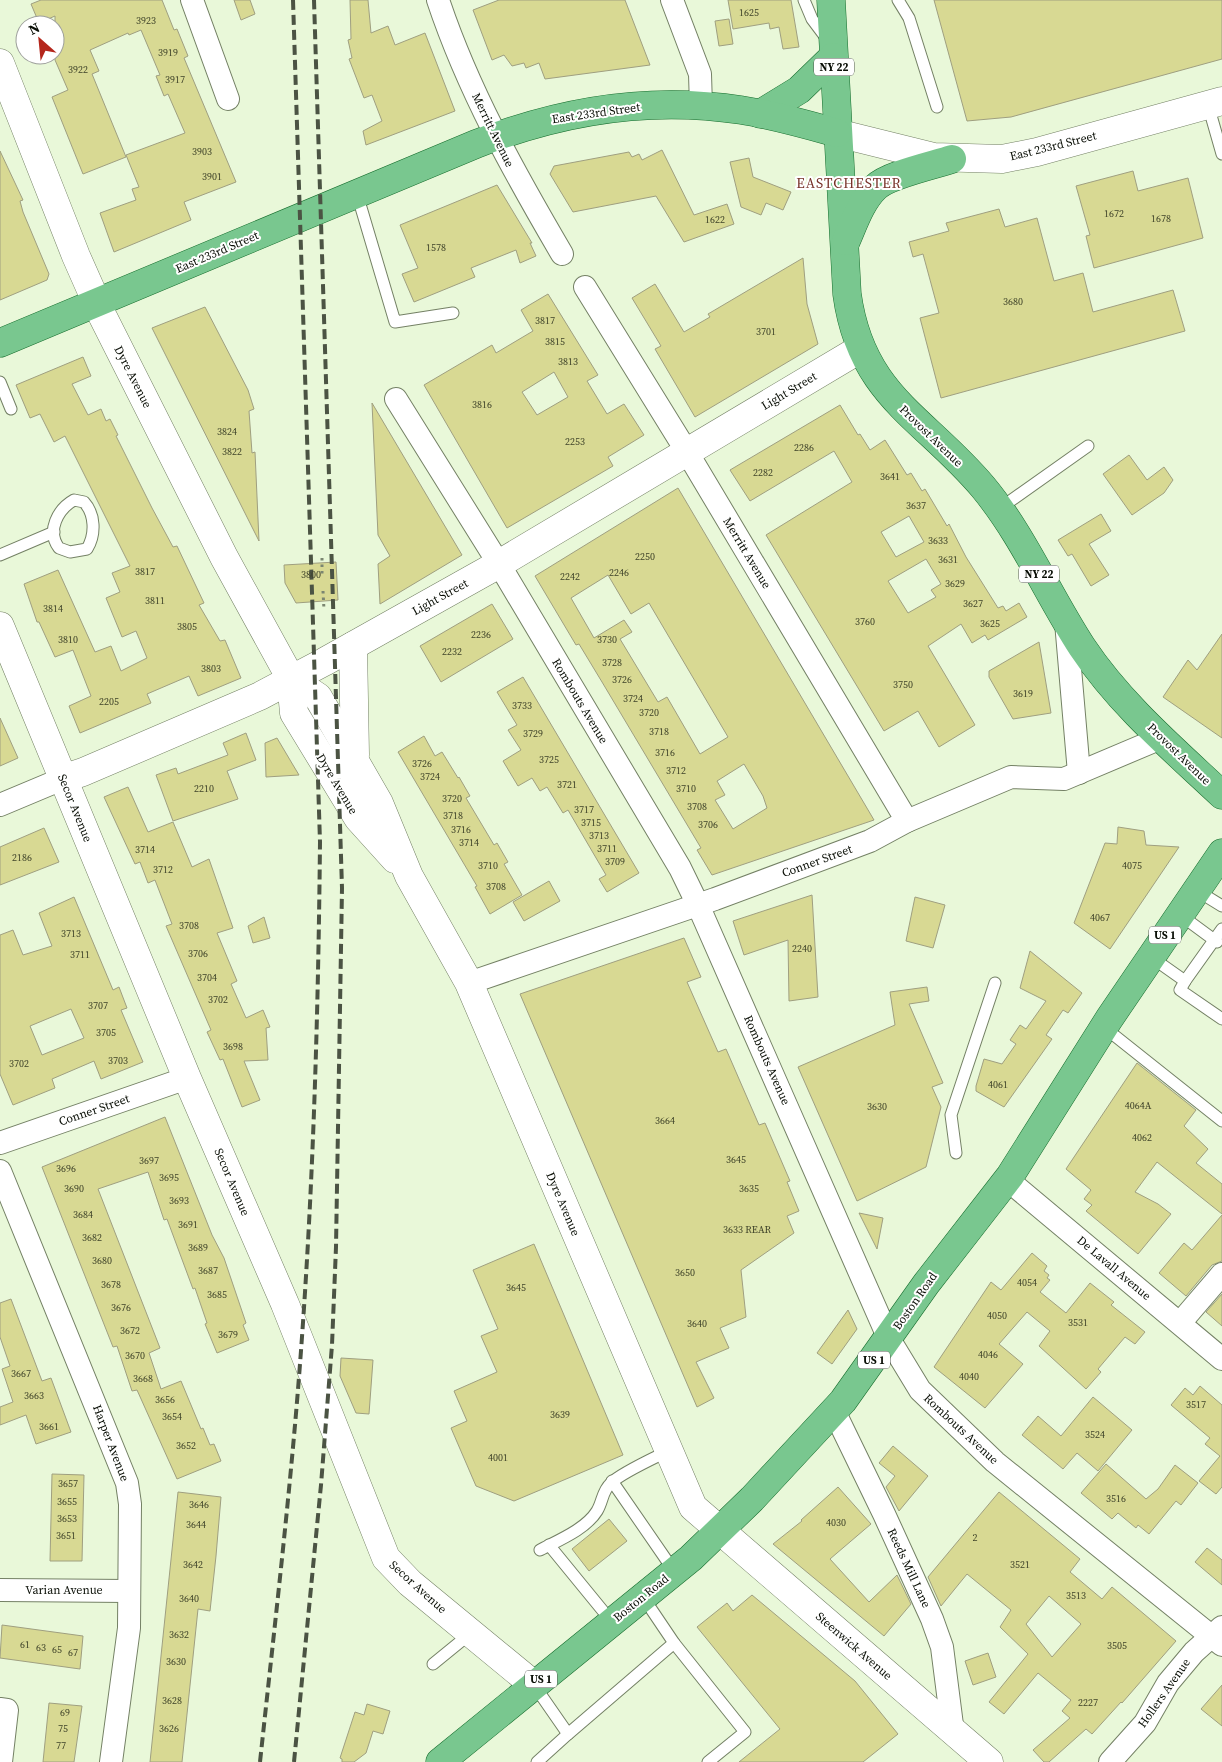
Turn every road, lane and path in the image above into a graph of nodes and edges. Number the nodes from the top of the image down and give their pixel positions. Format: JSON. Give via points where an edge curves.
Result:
{"nodes":[{"id":1,"x":192,"y":0,"type":"edge"},
{"id":2,"x":438,"y":0,"type":"edge"},
{"id":3,"x":672,"y":0,"type":"edge"},
{"id":4,"x":804,"y":0,"type":"edge"},
{"id":5,"x":830,"y":0,"type":"edge"},
{"id":6,"x":898,"y":0,"type":"edge"},
{"id":7,"x":833,"y":52,"type":"junction"},
{"id":8,"x":0,"y":63,"type":"edge"},
{"id":9,"x":228,"y":99,"type":"dead end"},
{"id":10,"x":1215,"y":103,"type":"edge"},
{"id":11,"x":701,"y":106,"type":"junction"},
{"id":12,"x":937,"y":107,"type":"dead end"},
{"id":13,"x":760,"y":114,"type":"junction"},
{"id":14,"x":837,"y":133,"type":"junction"},
{"id":15,"x":495,"y":137,"type":"junction"},
{"id":16,"x":1222,"y":154,"type":"edge"},
{"id":17,"x":952,"y":159,"type":"junction"},
{"id":18,"x":357,"y":194,"type":"junction"},
{"id":19,"x":844,"y":247,"type":"junction"},
{"id":20,"x":562,"y":254,"type":"dead end"},
{"id":21,"x":585,"y":287,"type":"dead end"},
{"id":22,"x":96,"y":302,"type":"junction"},
{"id":23,"x":453,"y":313,"type":"dead end"},
{"id":24,"x":0,"y":342,"type":"edge"},
{"id":25,"x":860,"y":349,"type":"junction"},
{"id":26,"x":0,"y":382,"type":"edge"},
{"id":27,"x":396,"y":399,"type":"dead end"},
{"id":28,"x":12,"y":409,"type":"dead end"},
{"id":29,"x":1088,"y":446,"type":"dead end"},
{"id":30,"x":687,"y":452,"type":"junction"},
{"id":31,"x":999,"y":509,"type":"junction"},
{"id":32,"x":54,"y":532,"type":"junction"},
{"id":33,"x":0,"y":555,"type":"edge"},
{"id":34,"x":322,"y":558,"type":"dead end"},
{"id":35,"x":499,"y":564,"type":"junction"},
{"id":36,"x":322,"y":577,"type":"dead end"},
{"id":37,"x":323,"y":591,"type":"dead end"},
{"id":38,"x":324,"y":610,"type":"dead end"},
{"id":39,"x":1065,"y":618,"type":"junction"},
{"id":40,"x":0,"y":626,"type":"edge"},
{"id":41,"x":353,"y":646,"type":"junction"},
{"id":42,"x":291,"y":679,"type":"junction"},
{"id":43,"x":1161,"y":738,"type":"junction"},
{"id":44,"x":355,"y":762,"type":"junction"},
{"id":45,"x":1079,"y":772,"type":"junction"},
{"id":46,"x":62,"y":779,"type":"junction"},
{"id":47,"x":1222,"y":795,"type":"edge"},
{"id":48,"x":0,"y":805,"type":"edge"},
{"id":49,"x":907,"y":821,"type":"junction"},
{"id":50,"x":1222,"y":853,"type":"edge"},
{"id":51,"x":409,"y":876,"type":"junction"},
{"id":52,"x":1195,"y":890,"type":"junction"},
{"id":53,"x":698,"y":905,"type":"junction"},
{"id":54,"x":1222,"y":906,"type":"edge"},
{"id":55,"x":1179,"y":914,"type":"junction"},
{"id":56,"x":1222,"y":929,"type":"edge"},
{"id":57,"x":1216,"y":941,"type":"junction"},
{"id":58,"x":1151,"y":957,"type":"junction"},
{"id":59,"x":1190,"y":977,"type":"junction"},
{"id":60,"x":469,"y":983,"type":"junction"},
{"id":61,"x":995,"y":983,"type":"dead end"},
{"id":62,"x":1222,"y":1019,"type":"edge"},
{"id":63,"x":1105,"y":1028,"type":"junction"},
{"id":64,"x":187,"y":1078,"type":"junction"},
{"id":65,"x":1222,"y":1121,"type":"edge"},
{"id":66,"x":0,"y":1143,"type":"edge"},
{"id":67,"x":956,"y":1153,"type":"dead end"},
{"id":68,"x":0,"y":1171,"type":"edge"},
{"id":69,"x":1010,"y":1176,"type":"junction"},
{"id":70,"x":1222,"y":1274,"type":"edge"},
{"id":71,"x":1180,"y":1323,"type":"junction"},
{"id":72,"x":889,"y":1338,"type":"junction"},
{"id":73,"x":1222,"y":1358,"type":"edge"},
{"id":74,"x":834,"y":1411,"type":"junction"},
{"id":75,"x":668,"y":1450,"type":"junction"},
{"id":76,"x":612,"y":1482,"type":"junction"},
{"id":77,"x":719,"y":1529,"type":"junction"},
{"id":78,"x":674,"y":1571,"type":"junction"},
{"id":79,"x":0,"y":1590,"type":"edge"},
{"id":80,"x":129,"y":1591,"type":"junction"},
{"id":81,"x":643,"y":1596,"type":"junction"},
{"id":82,"x":612,"y":1622,"type":"junction"},
{"id":83,"x":471,"y":1633,"type":"junction"},
{"id":84,"x":1219,"y":1636,"type":"edge"},
{"id":85,"x":674,"y":1643,"type":"junction"},
{"id":86,"x":432,"y":1664,"type":"dead end"},
{"id":87,"x":534,"y":1684,"type":"junction"},
{"id":88,"x":0,"y":1709,"type":"edge"},
{"id":89,"x":953,"y":1733,"type":"junction"},
{"id":90,"x":568,"y":1734,"type":"junction"},
{"id":91,"x":0,"y":1762,"type":"edge"},
{"id":92,"x":111,"y":1762,"type":"edge"},
{"id":93,"x":440,"y":1762,"type":"edge"},
{"id":94,"x":537,"y":1762,"type":"edge"},
{"id":95,"x":708,"y":1762,"type":"edge"},
{"id":96,"x":989,"y":1762,"type":"edge"},
{"id":97,"x":1110,"y":1762,"type":"edge"}],
"edges":[{"from":1,"to":9,"type":"street"},
{"from":2,"to":15,"type":"street","name":"Merritt Avenue"},
{"from":3,"to":11,"type":"street","via":[[700,74]]},
{"from":4,"to":7,"type":"lane"},
{"from":5,"to":7,"type":"main road","name":"Provost Avenue","number":"NY 22"},
{"from":6,"to":12,"type":"lane","via":[[909,18]]},
{"from":7,"to":13,"type":"main road","via":[[807,84]]},
{"from":7,"to":14,"type":"main road","name":"Provost Avenue","number":"NY 22"},
{"from":8,"to":22,"type":"street","name":"Dyre Avenue"},
{"from":10,"to":16,"type":"lane"},
{"from":10,"to":17,"type":"street","name":"East 233rd Street","via":[[1021,156]]},
{"from":11,"to":13,"type":"main road","name":"East 233rd Street"},
{"from":11,"to":15,"type":"main road","name":"East 233rd Street","via":[[636,106],[586,112]]},
{"from":13,"to":14,"type":"main road","name":"East 233rd Street"},
{"from":14,"to":17,"type":"street","name":"East 233rd Street","via":[[911,153]]},
{"from":14,"to":19,"type":"main road","name":"Provost Avenue","number":"NY 22"},
{"from":15,"to":18,"type":"main road","name":"East 233rd Street"},
{"from":15,"to":20,"type":"street","name":"Merritt Avenue"},
{"from":17,"to":19,"type":"main road","via":[[876,186],[864,202]]},
{"from":18,"to":22,"type":"main road","name":"East 233rd Street"},
{"from":18,"to":23,"type":"lane","via":[[395,322]]},
{"from":19,"to":25,"type":"main road","name":"Provost Avenue","number":"NY 22","via":[[849,309]]},
{"from":21,"to":30,"type":"street","name":"Merritt Avenue"},
{"from":22,"to":24,"type":"main road","name":"East 233rd Street"},
{"from":22,"to":42,"type":"street","name":"Dyre Avenue","via":[[220,549]]},
{"from":25,"to":30,"type":"street","name":"Light Street"},
{"from":25,"to":31,"type":"main road","name":"Provost Avenue","number":"NY 22","via":[[872,372],[895,401],[982,486]]},
{"from":26,"to":28,"type":"lane"},
{"from":27,"to":35,"type":"street","name":"Rombouts Avenue"},
{"from":29,"to":31,"type":"lane"},
{"from":30,"to":35,"type":"street","name":"Light Street"},
{"from":30,"to":49,"type":"street","name":"Merritt Avenue"},
{"from":31,"to":39,"type":"main road","name":"Provost Avenue","number":"NY 22"},
{"from":32,"to":32,"type":"lane","via":[[58,514],[64,506],[74,500],[84,502],[90,509],[94,518],[87,548],[70,552],[58,548]]},
{"from":32,"to":33,"type":"lane"},
{"from":34,"to":36,"type":"path"},
{"from":35,"to":41,"type":"street","name":"Light Street"},
{"from":35,"to":53,"type":"street","name":"Rombouts Avenue","via":[[680,868]]},
{"from":37,"to":38,"type":"path"},
{"from":39,"to":43,"type":"main road","name":"Provost Avenue","number":"NY 22","via":[[1083,648],[1117,692]]},
{"from":39,"to":45,"type":"street"},
{"from":40,"to":46,"type":"street","name":"Secor Avenue"},
{"from":41,"to":42,"type":"street","name":"Light Street"},
{"from":41,"to":44,"type":"street"},
{"from":42,"to":44,"type":"street","name":"Dyre Avenue","via":[[318,697]]},
{"from":42,"to":46,"type":"street","name":"Light Street","via":[[260,696]]},
{"from":42,"to":51,"type":"street","name":"Dyre Avenue","via":[[294,713],[358,818]]},
{"from":43,"to":45,"type":"street","name":"Conner Street"},
{"from":43,"to":47,"type":"main road","name":"Provost Avenue","number":"NY 22"},
{"from":44,"to":51,"type":"street","name":"Dyre Avenue","via":[[379,803]]},
{"from":45,"to":49,"type":"street","name":"Conner Street","via":[[1064,779],[1011,777]]},
{"from":46,"to":48,"type":"street","name":"Light Street"},
{"from":46,"to":64,"type":"street","name":"Secor Avenue"},
{"from":49,"to":53,"type":"street","name":"Conner Street","via":[[870,841]]},
{"from":50,"to":52,"type":"main road","name":"Boston Road","number":"US 1"},
{"from":51,"to":60,"type":"street","name":"Dyre Avenue"},
{"from":52,"to":54,"type":"lane"},
{"from":52,"to":55,"type":"main road","name":"Boston Road","number":"US 1"},
{"from":53,"to":60,"type":"street","name":"Conner Street"},
{"from":53,"to":72,"type":"street","name":"Rombouts Avenue"},
{"from":55,"to":57,"type":"lane"},
{"from":55,"to":58,"type":"main road","name":"Boston Road","number":"US 1"},
{"from":56,"to":57,"type":"lane"},
{"from":57,"to":59,"type":"lane"},
{"from":58,"to":59,"type":"lane"},
{"from":58,"to":63,"type":"main road","name":"Boston Road","number":"US 1"},
{"from":59,"to":62,"type":"lane","via":[[1180,990]]},
{"from":60,"to":75,"type":"street","name":"Dyre Avenue"},
{"from":61,"to":67,"type":"lane","via":[[951,1115]]},
{"from":63,"to":65,"type":"lane"},
{"from":63,"to":69,"type":"main road","name":"Boston Road","number":"US 1"},
{"from":64,"to":66,"type":"street","name":"Conner Street"},
{"from":64,"to":83,"type":"street","name":"Secor Avenue","via":[[285,1304],[386,1558],[410,1583]]},
{"from":68,"to":80,"type":"street","name":"Harper Avenue","via":[[125,1474],[130,1504]]},
{"from":69,"to":71,"type":"street","name":"De Lavall Avenue","via":[[1015,1186]]},
{"from":69,"to":72,"type":"main road","name":"Boston Road","number":"US 1","via":[[926,1284]]},
{"from":70,"to":71,"type":"street"},
{"from":71,"to":73,"type":"street","name":"De Lavall Avenue"},
{"from":72,"to":74,"type":"main road","name":"Boston Road","number":"US 1"},
{"from":72,"to":84,"type":"street","name":"Rombouts Avenue","via":[[920,1390],[995,1462]]},
{"from":74,"to":77,"type":"main road","name":"Boston Road","number":"US 1","via":[[752,1499]]},
{"from":74,"to":89,"type":"street","name":"Reeds Mill Lane","via":[[936,1628],[947,1673]]},
{"from":75,"to":76,"type":"lane"},
{"from":75,"to":77,"type":"street","name":"Dyre Avenue","via":[[693,1507]]},
{"from":76,"to":78,"type":"lane"},
{"from":76,"to":82,"type":"lane","via":[[603,1492],[597,1511],[586,1522],[544,1548]]},
{"from":77,"to":78,"type":"main road","name":"Boston Road","number":"US 1"},
{"from":77,"to":89,"type":"street","name":"Steenwick Avenue"},
{"from":78,"to":81,"type":"main road","name":"Boston Road","number":"US 1"},
{"from":79,"to":80,"type":"street","name":"Varian Avenue"},
{"from":80,"to":92,"type":"street","name":"Harper Avenue","via":[[128,1628]]},
{"from":81,"to":82,"type":"main road","name":"Boston Road","number":"US 1"},
{"from":81,"to":85,"type":"lane"},
{"from":82,"to":87,"type":"main road","name":"Boston Road","number":"US 1"},
{"from":83,"to":86,"type":"lane"},
{"from":83,"to":87,"type":"street","name":"Secor Avenue"},
{"from":84,"to":97,"type":"street","name":"Hollers Avenue","via":[[1194,1652],[1168,1684],[1145,1723]]},
{"from":85,"to":90,"type":"lane"},
{"from":85,"to":95,"type":"lane","via":[[745,1732]]},
{"from":87,"to":90,"type":"lane"},
{"from":87,"to":93,"type":"main road","name":"Boston Road","number":"US 1"},
{"from":88,"to":91,"type":"street","via":[[7,1710]]},
{"from":89,"to":96,"type":"street","name":"Steenwick Avenue"},
{"from":90,"to":94,"type":"lane"}]}
